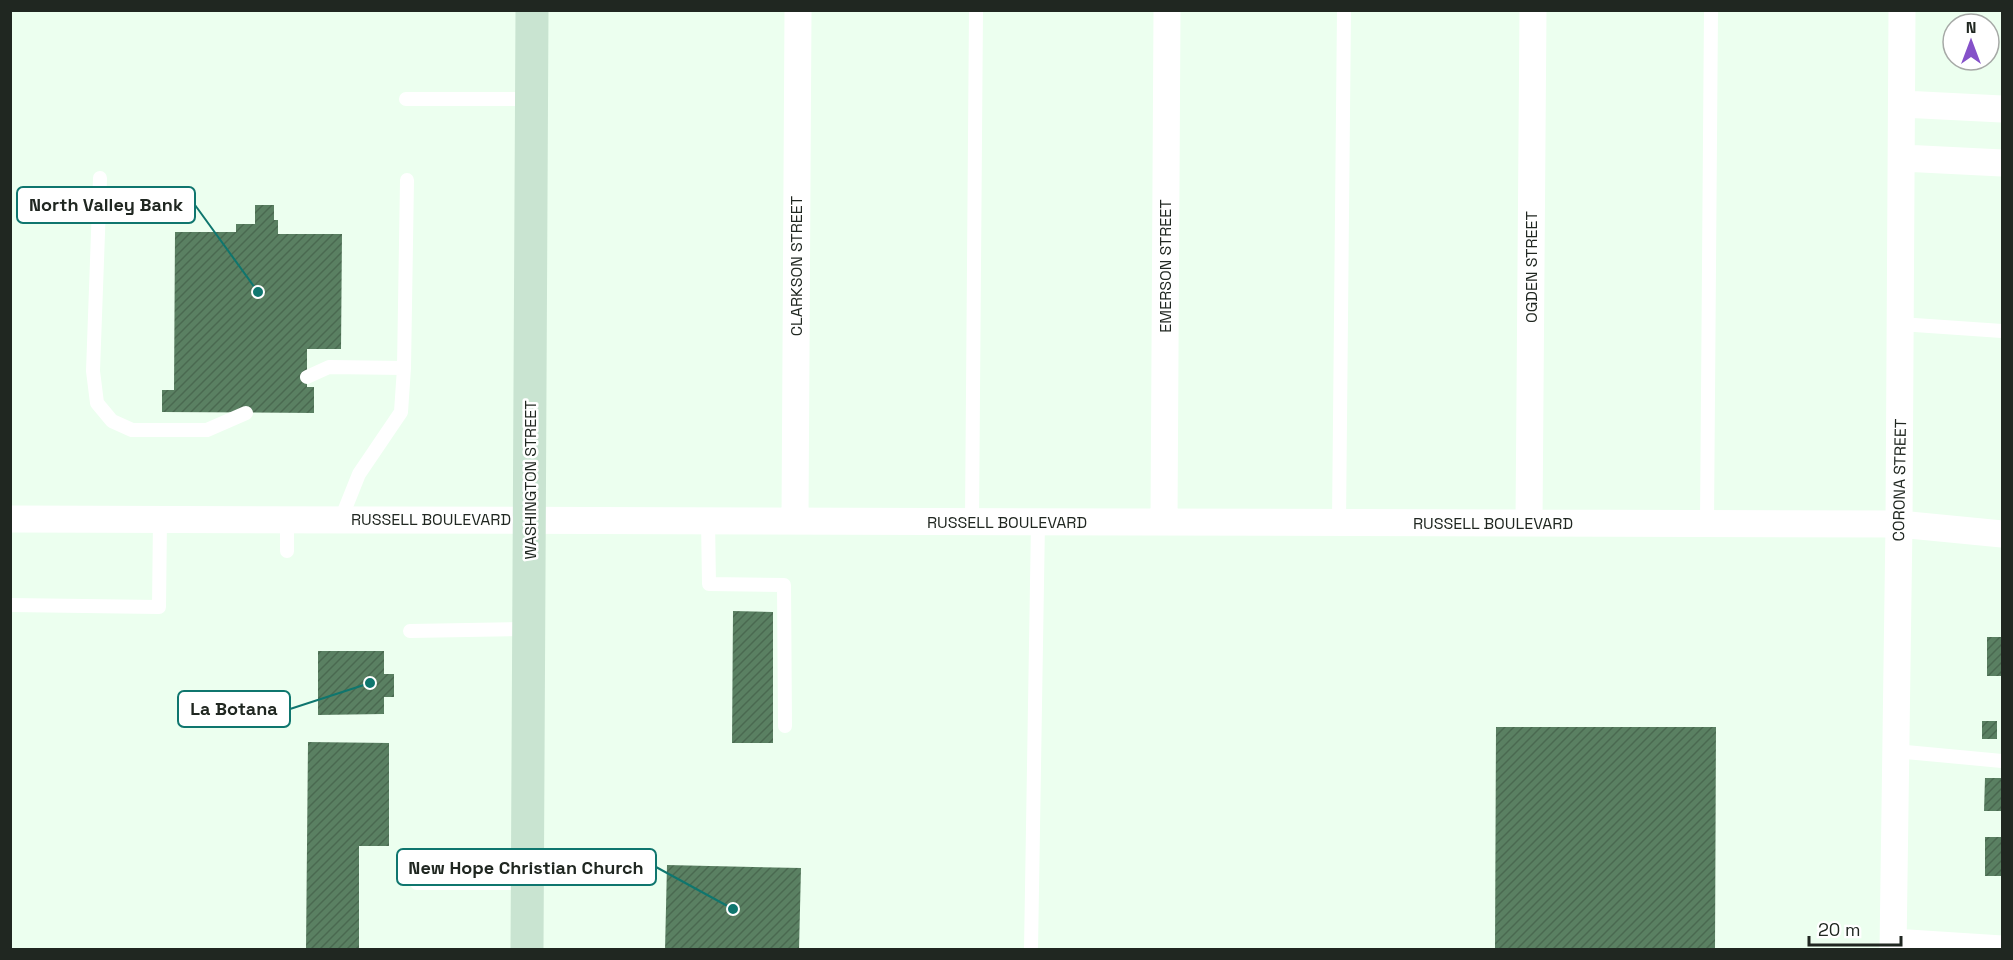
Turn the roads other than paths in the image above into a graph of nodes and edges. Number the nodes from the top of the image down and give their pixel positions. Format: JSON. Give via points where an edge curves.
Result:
{"nodes":[{"id":1,"x":532,"y":10,"type":"edge"},
{"id":2,"x":798,"y":10,"type":"edge"},
{"id":3,"x":976,"y":10,"type":"edge"},
{"id":4,"x":1167,"y":10,"type":"edge"},
{"id":5,"x":1344,"y":10,"type":"edge"},
{"id":6,"x":1533,"y":10,"type":"edge"},
{"id":7,"x":1711,"y":10,"type":"edge"},
{"id":8,"x":1902,"y":10,"type":"edge"},
{"id":9,"x":406,"y":99,"type":"dead end"},
{"id":10,"x":532,"y":99,"type":"junction"},
{"id":11,"x":1902,"y":104,"type":"junction"},
{"id":12,"x":2002,"y":109,"type":"edge"},
{"id":13,"x":1902,"y":158,"type":"junction"},
{"id":14,"x":2002,"y":163,"type":"edge"},
{"id":15,"x":100,"y":178,"type":"dead end"},
{"id":16,"x":406,"y":180,"type":"dead end"},
{"id":17,"x":1900,"y":324,"type":"junction"},
{"id":18,"x":2002,"y":331,"type":"edge"},
{"id":19,"x":404,"y":368,"type":"junction"},
{"id":20,"x":307,"y":377,"type":"dead end"},
{"id":21,"x":246,"y":413,"type":"dead end"},
{"id":22,"x":10,"y":519,"type":"edge"},
{"id":23,"x":160,"y":519,"type":"junction"},
{"id":24,"x":287,"y":519,"type":"junction"},
{"id":25,"x":341,"y":519,"type":"junction"},
{"id":26,"x":530,"y":519,"type":"junction"},
{"id":27,"x":708,"y":520,"type":"junction"},
{"id":28,"x":795,"y":521,"type":"junction"},
{"id":29,"x":972,"y":521,"type":"junction"},
{"id":30,"x":1038,"y":522,"type":"junction"},
{"id":31,"x":1164,"y":522,"type":"junction"},
{"id":32,"x":1339,"y":523,"type":"junction"},
{"id":33,"x":1529,"y":523,"type":"junction"},
{"id":34,"x":1707,"y":524,"type":"junction"},
{"id":35,"x":1899,"y":524,"type":"junction"},
{"id":36,"x":2002,"y":534,"type":"edge"},
{"id":37,"x":287,"y":551,"type":"dead end"},
{"id":38,"x":10,"y":605,"type":"edge"},
{"id":39,"x":530,"y":629,"type":"junction"},
{"id":40,"x":410,"y":631,"type":"dead end"},
{"id":41,"x":786,"y":726,"type":"dead end"},
{"id":42,"x":1895,"y":751,"type":"junction"},
{"id":43,"x":2002,"y":761,"type":"edge"},
{"id":44,"x":417,"y":883,"type":"dead end"},
{"id":45,"x":528,"y":883,"type":"junction"},
{"id":46,"x":1893,"y":946,"type":"edge"},
{"id":47,"x":2002,"y":949,"type":"edge"},
{"id":48,"x":527,"y":950,"type":"edge"},
{"id":49,"x":1031,"y":950,"type":"edge"}],
"edges":[{"from":1,"to":10,"type":"main road","name":"WASHINGTON STREET"},
{"from":2,"to":28,"type":"street","name":"CLARKSON STREET"},
{"from":3,"to":29,"type":"lane"},
{"from":4,"to":31,"type":"street","name":"EMERSON STREET"},
{"from":5,"to":32,"type":"lane"},
{"from":6,"to":33,"type":"street","name":"OGDEN STREET"},
{"from":7,"to":34,"type":"lane"},
{"from":8,"to":11,"type":"street","name":"CORONA STREET"},
{"from":9,"to":10,"type":"lane"},
{"from":10,"to":26,"type":"main road","name":"WASHINGTON STREET"},
{"from":11,"to":12,"type":"street"},
{"from":11,"to":13,"type":"street","name":"CORONA STREET"},
{"from":13,"to":14,"type":"street"},
{"from":13,"to":17,"type":"street","name":"CORONA STREET"},
{"from":15,"to":21,"type":"lane","via":[[93,371],[97,404],[112,421],[132,430],[207,430]]},
{"from":16,"to":19,"type":"lane"},
{"from":17,"to":18,"type":"lane"},
{"from":17,"to":35,"type":"street","name":"CORONA STREET"},
{"from":19,"to":20,"type":"lane","via":[[329,367]]},
{"from":19,"to":25,"type":"lane","via":[[401,412],[359,474]]},
{"from":22,"to":23,"type":"street","name":"RUSSELL BOULEVARD"},
{"from":23,"to":24,"type":"street","name":"RUSSELL BOULEVARD"},
{"from":23,"to":38,"type":"lane","via":[[159,607]]},
{"from":24,"to":25,"type":"street","name":"RUSSELL BOULEVARD"},
{"from":24,"to":37,"type":"lane"},
{"from":25,"to":26,"type":"street","name":"RUSSELL BOULEVARD"},
{"from":26,"to":27,"type":"street","name":"RUSSELL BOULEVARD"},
{"from":26,"to":39,"type":"main road","name":"WASHINGTON STREET"},
{"from":27,"to":28,"type":"street","name":"RUSSELL BOULEVARD"},
{"from":27,"to":41,"type":"lane","via":[[709,584],[784,585]]},
{"from":28,"to":29,"type":"street","name":"RUSSELL BOULEVARD"},
{"from":29,"to":30,"type":"street","name":"RUSSELL BOULEVARD"},
{"from":30,"to":31,"type":"street","name":"RUSSELL BOULEVARD"},
{"from":30,"to":49,"type":"lane"},
{"from":31,"to":32,"type":"street","name":"RUSSELL BOULEVARD"},
{"from":32,"to":33,"type":"street","name":"RUSSELL BOULEVARD"},
{"from":33,"to":34,"type":"street","name":"RUSSELL BOULEVARD"},
{"from":34,"to":35,"type":"street","name":"RUSSELL BOULEVARD"},
{"from":35,"to":36,"type":"street","name":"RUSSELL BOULEVARD"},
{"from":35,"to":42,"type":"street","name":"CORONA STREET"},
{"from":39,"to":40,"type":"lane"},
{"from":39,"to":45,"type":"main road","name":"WASHINGTON STREET"},
{"from":42,"to":43,"type":"lane"},
{"from":42,"to":46,"type":"street","name":"CORONA STREET"},
{"from":44,"to":45,"type":"lane"},
{"from":45,"to":48,"type":"main road","name":"WASHINGTON STREET"},
{"from":46,"to":47,"type":"street"}]}
